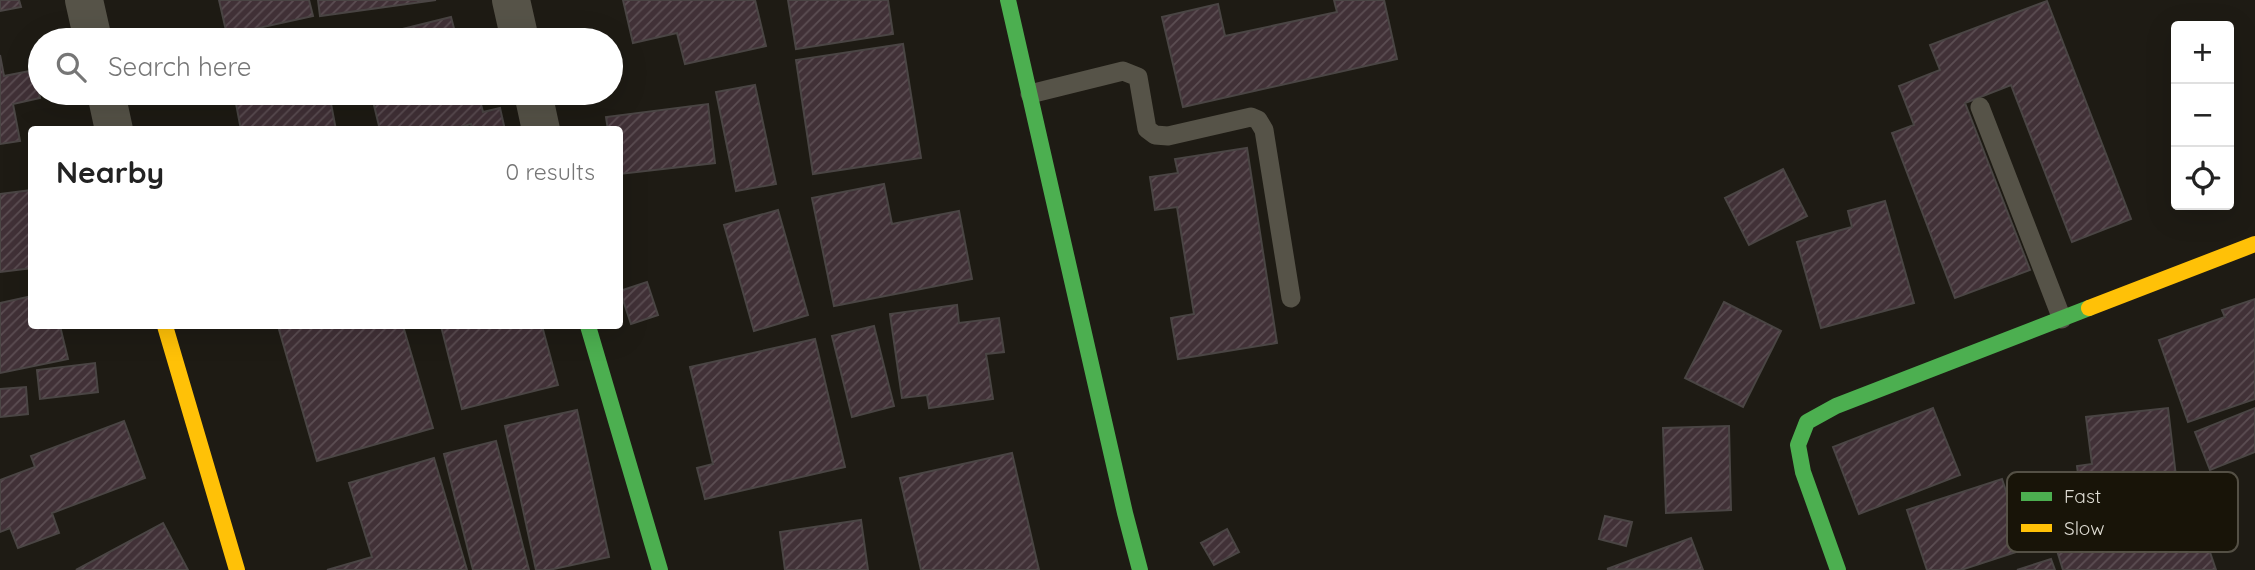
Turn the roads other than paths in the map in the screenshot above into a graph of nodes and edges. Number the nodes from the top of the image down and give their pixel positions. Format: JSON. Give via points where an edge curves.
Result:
{"nodes":[{"id":1,"x":84,"y":0,"type":"edge"},
{"id":2,"x":511,"y":0,"type":"edge"},
{"id":3,"x":1008,"y":0,"type":"edge"},
{"id":4,"x":90,"y":28,"type":"edge"},
{"id":5,"x":517,"y":28,"type":"edge"},
{"id":6,"x":1030,"y":94,"type":"junction"},
{"id":7,"x":109,"y":105,"type":"edge"},
{"id":8,"x":536,"y":105,"type":"edge"},
{"id":9,"x":1980,"y":107,"type":"dead end"},
{"id":10,"x":113,"y":126,"type":"edge"},
{"id":11,"x":540,"y":126,"type":"edge"},
{"id":12,"x":2255,"y":244,"type":"edge"},
{"id":13,"x":1291,"y":298,"type":"dead end"},
{"id":14,"x":2062,"y":319,"type":"junction"},
{"id":15,"x":166,"y":329,"type":"edge"},
{"id":16,"x":589,"y":329,"type":"edge"},
{"id":17,"x":237,"y":570,"type":"edge"},
{"id":18,"x":660,"y":570,"type":"edge"},
{"id":19,"x":1140,"y":570,"type":"edge"},
{"id":20,"x":1838,"y":570,"type":"edge"}],
"edges":[{"from":1,"to":4,"type":"street"},
{"from":2,"to":5,"type":"street"},
{"from":3,"to":6,"type":"street"},
{"from":6,"to":13,"type":"lane","via":[[1122,71],[1138,77],[1147,129],[1155,135],[1251,117],[1258,120],[1264,130]]},
{"from":6,"to":19,"type":"street"},
{"from":7,"to":10,"type":"street"},
{"from":8,"to":11,"type":"street"},
{"from":9,"to":14,"type":"lane"},
{"from":12,"to":14,"type":"street"},
{"from":14,"to":20,"type":"street","via":[[1836,406],[1807,422],[1798,445],[1803,472]]},
{"from":15,"to":17,"type":"street"},
{"from":16,"to":18,"type":"street"}]}
